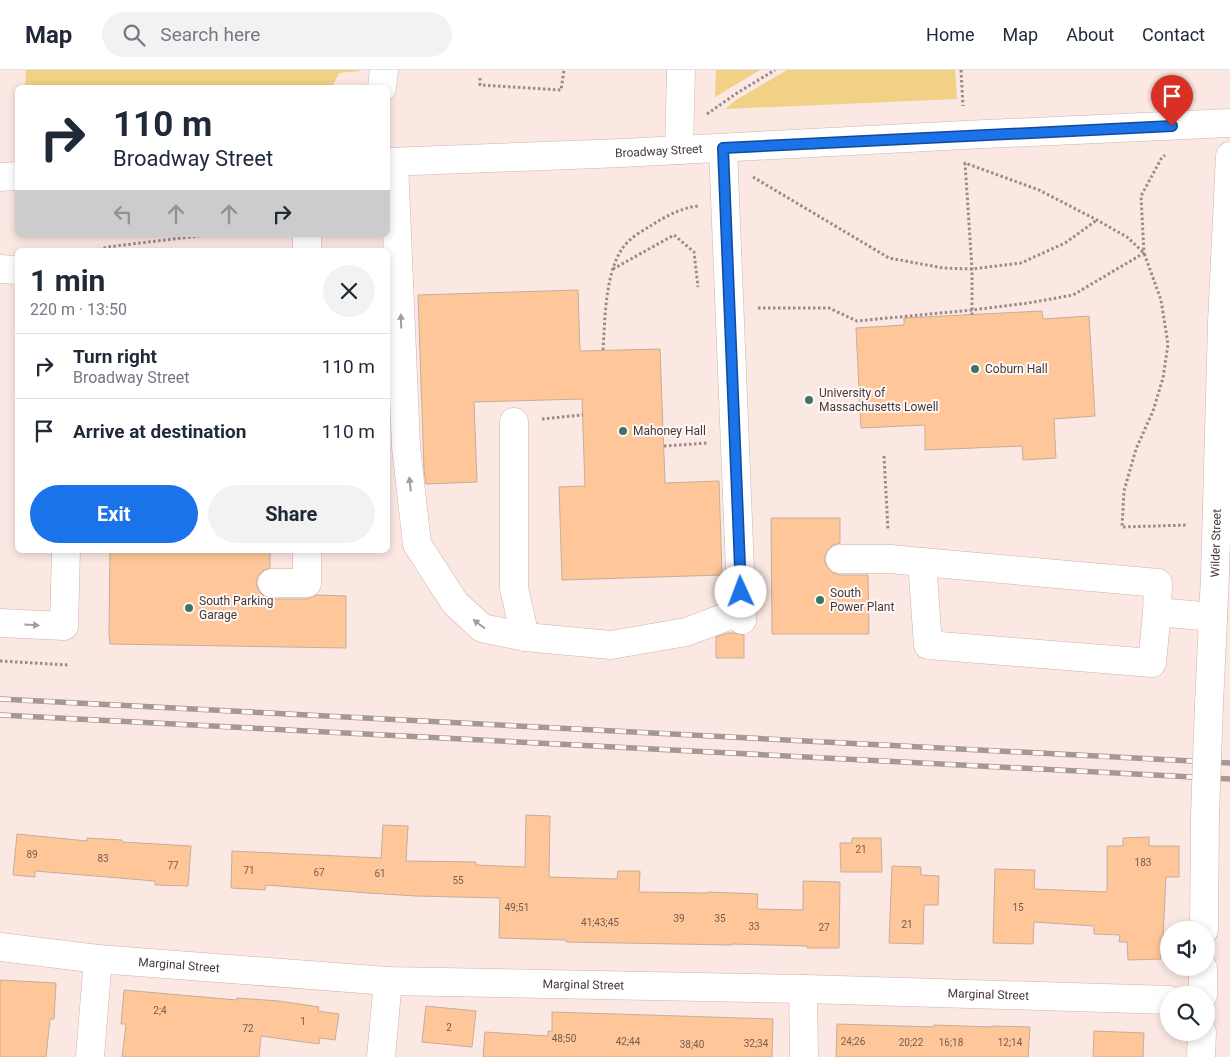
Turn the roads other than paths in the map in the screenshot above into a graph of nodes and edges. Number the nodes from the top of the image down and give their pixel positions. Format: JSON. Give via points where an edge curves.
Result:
{"nodes":[{"id":1,"x":384,"y":70,"type":"edge"},
{"id":2,"x":681,"y":70,"type":"edge"},
{"id":3,"x":382,"y":85,"type":"edge"},
{"id":4,"x":1230,"y":123,"type":"edge"},
{"id":5,"x":723,"y":148,"type":"junction"},
{"id":6,"x":679,"y":150,"type":"junction"},
{"id":7,"x":1230,"y":156,"type":"edge"},
{"id":8,"x":391,"y":162,"type":"edge"},
{"id":9,"x":15,"y":176,"type":"edge"},
{"id":10,"x":0,"y":177,"type":"edge"},
{"id":11,"x":0,"y":269,"type":"edge"},
{"id":12,"x":15,"y":270,"type":"edge"},
{"id":13,"x":1225,"y":362,"type":"edge"},
{"id":14,"x":514,"y":422,"type":"road end"},
{"id":15,"x":66,"y":553,"type":"edge"},
{"id":16,"x":307,"y":553,"type":"edge"},
{"id":17,"x":840,"y":559,"type":"dead end"},
{"id":18,"x":922,"y":562,"type":"junction"},
{"id":19,"x":1223,"y":575,"type":"edge"},
{"id":20,"x":272,"y":583,"type":"dead end"},
{"id":21,"x":1157,"y":612,"type":"junction"},
{"id":22,"x":1213,"y":617,"type":"junction"},
{"id":23,"x":0,"y":623,"type":"edge"},
{"id":24,"x":525,"y":637,"type":"junction"},
{"id":25,"x":1204,"y":921,"type":"edge"},
{"id":26,"x":0,"y":947,"type":"edge"},
{"id":27,"x":98,"y":959,"type":"junction"},
{"id":28,"x":388,"y":981,"type":"junction"},
{"id":29,"x":804,"y":989,"type":"junction"},
{"id":30,"x":1160,"y":1000,"type":"edge"},
{"id":31,"x":1202,"y":1041,"type":"edge"},
{"id":32,"x":90,"y":1057,"type":"edge"},
{"id":33,"x":381,"y":1057,"type":"edge"},
{"id":34,"x":804,"y":1057,"type":"edge"},
{"id":35,"x":1201,"y":1057,"type":"edge"}],
"edges":[{"from":1,"to":3,"type":"street"},
{"from":2,"to":6,"type":"street"},
{"from":4,"to":5,"type":"street","name":"Broadway Street"},
{"from":5,"to":6,"type":"street","name":"Broadway Street"},
{"from":5,"to":24,"type":"street","via":[[742,616],[686,632],[611,645]]},
{"from":6,"to":8,"type":"street","name":"Broadway Street"},
{"from":7,"to":13,"type":"street","name":"Wilder Street"},
{"from":24,"to":8,"type":"street","one_way":true,"via":[[482,628],[455,603],[417,544],[406,447]]},
{"from":9,"to":10,"type":"street"},
{"from":11,"to":12,"type":"street"},
{"from":13,"to":19,"type":"street","name":"Wilder Street","via":[[1217,524]]},
{"from":14,"to":24,"type":"street","via":[[514,588]]},
{"from":23,"to":15,"type":"street","one_way":true,"via":[[64,626]]},
{"from":16,"to":20,"type":"street","via":[[308,583]]},
{"from":17,"to":18,"type":"street","via":[[890,558]]},
{"from":18,"to":21,"type":"street","via":[[1158,583]]},
{"from":18,"to":21,"type":"street","via":[[928,645],[1152,663]]},
{"from":19,"to":22,"type":"street","name":"Wilder Street"},
{"from":21,"to":22,"type":"street"},
{"from":22,"to":25,"type":"street","name":"Wilder Street","bridge":true},
{"from":26,"to":27,"type":"street","name":"Marginal Street"},
{"from":27,"to":28,"type":"street","name":"Marginal Street"},
{"from":27,"to":32,"type":"street"},
{"from":28,"to":29,"type":"street","name":"Marginal Street"},
{"from":28,"to":33,"type":"street"},
{"from":29,"to":30,"type":"street","name":"Marginal Street"},
{"from":29,"to":34,"type":"street"},
{"from":31,"to":35,"type":"street"}]}
